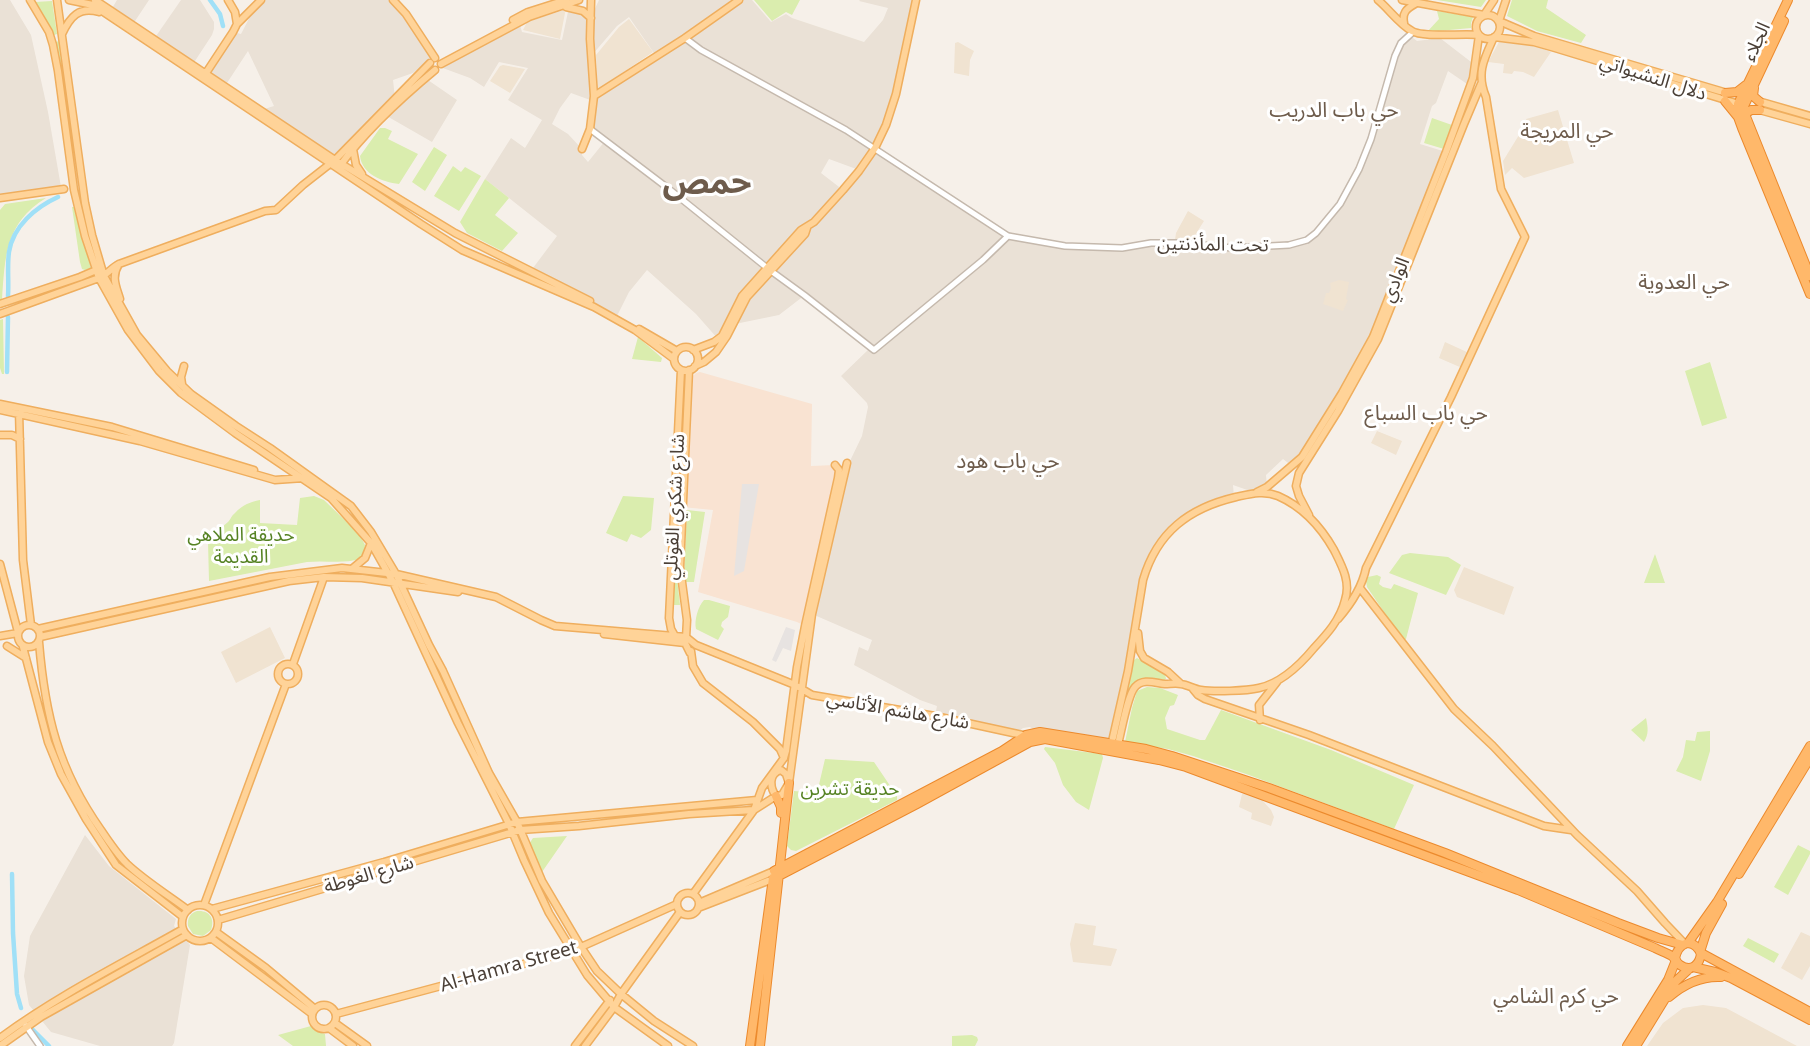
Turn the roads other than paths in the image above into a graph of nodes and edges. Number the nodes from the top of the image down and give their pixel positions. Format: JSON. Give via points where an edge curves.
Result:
{"nodes":[{"id":1,"x":30,"y":0,"type":"edge"},
{"id":2,"x":57,"y":0,"type":"edge"},
{"id":3,"x":69,"y":0,"type":"edge"},
{"id":4,"x":95,"y":0,"type":"edge"},
{"id":5,"x":228,"y":0,"type":"edge"},
{"id":6,"x":261,"y":0,"type":"edge"},
{"id":7,"x":394,"y":0,"type":"edge"},
{"id":8,"x":579,"y":0,"type":"edge"},
{"id":9,"x":591,"y":0,"type":"edge"},
{"id":10,"x":739,"y":0,"type":"edge"},
{"id":11,"x":916,"y":0,"type":"edge"},
{"id":12,"x":1378,"y":0,"type":"edge"},
{"id":13,"x":1402,"y":0,"type":"edge"},
{"id":14,"x":1434,"y":0,"type":"edge"},
{"id":15,"x":1494,"y":0,"type":"edge"},
{"id":16,"x":1506,"y":0,"type":"edge"},
{"id":17,"x":1788,"y":0,"type":"edge"},
{"id":18,"x":1794,"y":0,"type":"edge"},
{"id":19,"x":1420,"y":2,"type":"edge"},
{"id":20,"x":565,"y":3,"type":"edge"},
{"id":21,"x":1440,"y":7,"type":"junction"},
{"id":22,"x":106,"y":15,"type":"junction"},
{"id":23,"x":1484,"y":15,"type":"junction"},
{"id":24,"x":591,"y":18,"type":"junction"},
{"id":25,"x":1499,"y":21,"type":"junction"},
{"id":26,"x":237,"y":24,"type":"junction"},
{"id":27,"x":1404,"y":25,"type":"junction"},
{"id":28,"x":1413,"y":32,"type":"junction"},
{"id":29,"x":1479,"y":35,"type":"junction"},
{"id":30,"x":62,"y":36,"type":"junction"},
{"id":31,"x":1494,"y":37,"type":"junction"},
{"id":32,"x":685,"y":38,"type":"junction"},
{"id":33,"x":436,"y":63,"type":"junction"},
{"id":34,"x":204,"y":76,"type":"junction"},
{"id":35,"x":1474,"y":78,"type":"junction"},
{"id":36,"x":1752,"y":84,"type":"junction"},
{"id":37,"x":1481,"y":85,"type":"junction"},
{"id":38,"x":594,"y":96,"type":"junction"},
{"id":39,"x":1725,"y":97,"type":"junction"},
{"id":40,"x":1743,"y":106,"type":"junction"},
{"id":41,"x":1760,"y":106,"type":"junction"},
{"id":42,"x":1810,"y":116,"type":"edge"},
{"id":43,"x":1810,"y":124,"type":"edge"},
{"id":44,"x":590,"y":129,"type":"junction"},
{"id":45,"x":874,"y":148,"type":"junction"},
{"id":46,"x":353,"y":149,"type":"junction"},
{"id":47,"x":582,"y":149,"type":"dead end"},
{"id":48,"x":336,"y":164,"type":"junction"},
{"id":49,"x":366,"y":178,"type":"junction"},
{"id":50,"x":64,"y":189,"type":"dead end"},
{"id":51,"x":75,"y":196,"type":"junction"},
{"id":52,"x":0,"y":198,"type":"edge"},
{"id":53,"x":65,"y":199,"type":"dead end"},
{"id":54,"x":1008,"y":236,"type":"junction"},
{"id":55,"x":119,"y":264,"type":"junction"},
{"id":56,"x":99,"y":269,"type":"junction"},
{"id":57,"x":110,"y":269,"type":"junction"},
{"id":58,"x":769,"y":269,"type":"junction"},
{"id":59,"x":1810,"y":276,"type":"edge"},
{"id":60,"x":102,"y":277,"type":"junction"},
{"id":61,"x":1810,"y":294,"type":"edge"},
{"id":62,"x":0,"y":304,"type":"edge"},
{"id":63,"x":122,"y":311,"type":"junction"},
{"id":64,"x":0,"y":314,"type":"edge"},
{"id":65,"x":706,"y":345,"type":"junction"},
{"id":66,"x":693,"y":350,"type":"junction"},
{"id":67,"x":677,"y":351,"type":"junction"},
{"id":68,"x":674,"y":359,"type":"junction"},
{"id":69,"x":709,"y":359,"type":"junction"},
{"id":70,"x":688,"y":369,"type":"junction"},
{"id":71,"x":167,"y":371,"type":"junction"},
{"id":72,"x":182,"y":386,"type":"junction"},
{"id":73,"x":0,"y":407,"type":"edge"},
{"id":74,"x":19,"y":411,"type":"junction"},
{"id":75,"x":0,"y":416,"type":"edge"},
{"id":76,"x":0,"y":435,"type":"edge"},
{"id":77,"x":20,"y":439,"type":"junction"},
{"id":78,"x":847,"y":463,"type":"dead end"},
{"id":79,"x":835,"y":465,"type":"dead end"},
{"id":80,"x":303,"y":475,"type":"junction"},
{"id":81,"x":1256,"y":493,"type":"junction"},
{"id":82,"x":1312,"y":519,"type":"junction"},
{"id":83,"x":371,"y":543,"type":"junction"},
{"id":84,"x":0,"y":564,"type":"edge"},
{"id":85,"x":353,"y":568,"type":"junction"},
{"id":86,"x":388,"y":573,"type":"junction"},
{"id":87,"x":396,"y":574,"type":"junction"},
{"id":88,"x":324,"y":577,"type":"junction"},
{"id":89,"x":396,"y":582,"type":"junction"},
{"id":90,"x":1360,"y":588,"type":"junction"},
{"id":91,"x":29,"y":611,"type":"junction"},
{"id":92,"x":1338,"y":619,"type":"junction"},
{"id":93,"x":1137,"y":623,"type":"junction"},
{"id":94,"x":31,"y":625,"type":"junction"},
{"id":95,"x":47,"y":627,"type":"junction"},
{"id":96,"x":38,"y":629,"type":"junction"},
{"id":97,"x":671,"y":629,"type":"junction"},
{"id":98,"x":687,"y":629,"type":"junction"},
{"id":99,"x":18,"y":633,"type":"junction"},
{"id":100,"x":0,"y":636,"type":"edge"},
{"id":101,"x":681,"y":639,"type":"junction"},
{"id":102,"x":40,"y":640,"type":"junction"},
{"id":103,"x":696,"y":645,"type":"junction"},
{"id":104,"x":4,"y":646,"type":"edge"},
{"id":105,"x":22,"y":646,"type":"junction"},
{"id":106,"x":1131,"y":652,"type":"junction"},
{"id":107,"x":691,"y":653,"type":"junction"},
{"id":108,"x":1144,"y":657,"type":"junction"},
{"id":109,"x":26,"y":658,"type":"junction"},
{"id":110,"x":293,"y":664,"type":"junction"},
{"id":111,"x":1279,"y":679,"type":"junction"},
{"id":112,"x":286,"y":684,"type":"junction"},
{"id":113,"x":1181,"y":684,"type":"junction"},
{"id":114,"x":798,"y":687,"type":"junction"},
{"id":115,"x":1193,"y":688,"type":"junction"},
{"id":116,"x":1260,"y":720,"type":"junction"},
{"id":117,"x":1028,"y":738,"type":"junction"},
{"id":118,"x":1810,"y":746,"type":"edge"},
{"id":119,"x":1114,"y":748,"type":"junction"},
{"id":120,"x":783,"y":758,"type":"junction"},
{"id":121,"x":1810,"y":758,"type":"edge"},
{"id":122,"x":773,"y":774,"type":"junction"},
{"id":123,"x":789,"y":783,"type":"junction"},
{"id":124,"x":776,"y":796,"type":"junction"},
{"id":125,"x":757,"y":800,"type":"junction"},
{"id":126,"x":754,"y":810,"type":"junction"},
{"id":127,"x":515,"y":827,"type":"junction"},
{"id":128,"x":542,"y":827,"type":"junction"},
{"id":129,"x":1573,"y":831,"type":"junction"},
{"id":130,"x":526,"y":844,"type":"junction"},
{"id":131,"x":776,"y":874,"type":"junction"},
{"id":132,"x":693,"y":894,"type":"junction"},
{"id":133,"x":677,"y":904,"type":"junction"},
{"id":134,"x":204,"y":905,"type":"junction"},
{"id":135,"x":699,"y":906,"type":"junction"},
{"id":136,"x":212,"y":909,"type":"junction"},
{"id":137,"x":188,"y":910,"type":"junction"},
{"id":138,"x":680,"y":912,"type":"junction"},
{"id":139,"x":183,"y":917,"type":"junction"},
{"id":140,"x":218,"y":920,"type":"junction"},
{"id":141,"x":185,"y":932,"type":"junction"},
{"id":142,"x":214,"y":935,"type":"junction"},
{"id":143,"x":1685,"y":944,"type":"junction"},
{"id":144,"x":581,"y":947,"type":"junction"},
{"id":145,"x":572,"y":951,"type":"junction"},
{"id":146,"x":1701,"y":952,"type":"junction"},
{"id":147,"x":1675,"y":959,"type":"junction"},
{"id":148,"x":1692,"y":968,"type":"junction"},
{"id":149,"x":1731,"y":978,"type":"junction"},
{"id":150,"x":621,"y":994,"type":"junction"},
{"id":151,"x":608,"y":1000,"type":"junction"},
{"id":152,"x":614,"y":1007,"type":"junction"},
{"id":153,"x":1660,"y":1007,"type":"junction"},
{"id":154,"x":314,"y":1012,"type":"junction"},
{"id":155,"x":1810,"y":1012,"type":"edge"},
{"id":156,"x":336,"y":1014,"type":"junction"},
{"id":157,"x":1810,"y":1020,"type":"edge"},
{"id":158,"x":335,"y":1023,"type":"junction"},
{"id":159,"x":26,"y":1026,"type":"junction"},
{"id":160,"x":329,"y":1028,"type":"junction"},
{"id":161,"x":0,"y":1038,"type":"edge"},
{"id":162,"x":0,"y":1046,"type":"edge"},
{"id":163,"x":40,"y":1046,"type":"edge"},
{"id":164,"x":353,"y":1046,"type":"edge"},
{"id":165,"x":367,"y":1046,"type":"edge"},
{"id":166,"x":575,"y":1046,"type":"edge"},
{"id":167,"x":585,"y":1046,"type":"edge"},
{"id":168,"x":668,"y":1046,"type":"edge"},
{"id":169,"x":693,"y":1046,"type":"edge"},
{"id":170,"x":750,"y":1046,"type":"edge"},
{"id":171,"x":760,"y":1046,"type":"edge"},
{"id":172,"x":1627,"y":1046,"type":"edge"},
{"id":173,"x":1636,"y":1046,"type":"edge"}],
"edges":[{"from":1,"to":51,"type":"main road","via":[[53,45]]},
{"from":2,"to":30,"type":"main road"},
{"from":3,"to":22,"type":"main road","via":[[89,4]]},
{"from":4,"to":34,"type":"main road"},
{"from":5,"to":26,"type":"main road"},
{"from":6,"to":26,"type":"main road"},
{"from":7,"to":33,"type":"main road"},
{"from":8,"to":20,"type":"main road"},
{"from":9,"to":24,"type":"main road"},
{"from":10,"to":32,"type":"main road"},
{"from":11,"to":45,"type":"main road","via":[[896,94]]},
{"from":12,"to":27,"type":"main road"},
{"from":13,"to":19,"type":"main road"},
{"from":14,"to":21,"type":"main road"},
{"from":15,"to":23,"type":"main road"},
{"from":16,"to":25,"type":"main road"},
{"from":17,"to":36,"type":"highway","name":"الجلاء"},
{"from":18,"to":36,"type":"highway","name":"الجلاء"},
{"from":19,"to":21,"type":"main road"},
{"from":19,"to":27,"type":"main road","via":[[1404,12]]},
{"from":20,"to":24,"type":"main road"},
{"from":20,"to":33,"type":"main road"},
{"from":21,"to":23,"type":"main road"},
{"from":22,"to":30,"type":"main road","via":[[81,11]]},
{"from":22,"to":34,"type":"main road"},
{"from":23,"to":25,"type":"main road"},
{"from":23,"to":29,"type":"main road","via":[[1476,24]]},
{"from":24,"to":38,"type":"main road"},
{"from":25,"to":31,"type":"main road"},
{"from":25,"to":39,"type":"main road"},
{"from":26,"to":34,"type":"main road"},
{"from":27,"to":28,"type":"main road"},
{"from":28,"to":29,"type":"main road"},
{"from":28,"to":54,"type":"street","name":"تحت المأذنتين","via":[[1395,56],[1359,169],[1340,204],[1307,240],[1289,246],[1151,243],[1122,248],[1065,246]]},
{"from":29,"to":31,"type":"main road"},
{"from":29,"to":35,"type":"main road","name":"الوادي"},
{"from":30,"to":56,"type":"main road"},
{"from":31,"to":37,"type":"main road","name":"الوادي","via":[[1482,66]]},
{"from":31,"to":39,"type":"main road","name":"دلال النشيواتي","via":[[1534,42]]},
{"from":32,"to":38,"type":"main road"},
{"from":32,"to":45,"type":"street"},
{"from":33,"to":46,"type":"main road"},
{"from":33,"to":48,"type":"main road"},
{"from":34,"to":48,"type":"main road"},
{"from":35,"to":37,"type":"main road"},
{"from":35,"to":81,"type":"main road","name":"الوادي","via":[[1373,337],[1302,457]]},
{"from":36,"to":39,"type":"highway"},
{"from":36,"to":40,"type":"highway","name":"الجلاء"},
{"from":36,"to":41,"type":"highway"},
{"from":37,"to":82,"type":"main road","name":"الوادي","via":[[1378,339],[1299,473],[1296,486]]},
{"from":37,"to":90,"type":"main road","via":[[1501,189],[1525,237]]},
{"from":38,"to":44,"type":"main road"},
{"from":39,"to":40,"type":"highway"},
{"from":39,"to":40,"type":"main road"},
{"from":40,"to":41,"type":"main road"},
{"from":40,"to":41,"type":"highway","via":[[1751,110]]},
{"from":40,"to":59,"type":"highway"},
{"from":40,"to":61,"type":"highway"},
{"from":41,"to":42,"type":"main road"},
{"from":41,"to":43,"type":"main road"},
{"from":44,"to":47,"type":"main road"},
{"from":44,"to":58,"type":"street"},
{"from":45,"to":54,"type":"street"},
{"from":45,"to":58,"type":"main road","via":[[843,190]]},
{"from":46,"to":48,"type":"main road"},
{"from":46,"to":49,"type":"main road","via":[[356,165]]},
{"from":48,"to":49,"type":"main road"},
{"from":48,"to":55,"type":"main road","via":[[275,210]]},
{"from":48,"to":68,"type":"main road","via":[[462,250],[594,307]]},
{"from":49,"to":67,"type":"main road","via":[[481,248],[599,306]]},
{"from":50,"to":52,"type":"main road"},
{"from":51,"to":53,"type":"main road"},
{"from":51,"to":56,"type":"main road"},
{"from":54,"to":58,"type":"street","via":[[874,350]]},
{"from":55,"to":57,"type":"main road"},
{"from":55,"to":63,"type":"main road","via":[[114,280]]},
{"from":56,"to":57,"type":"main road"},
{"from":56,"to":60,"type":"main road"},
{"from":56,"to":62,"type":"main road"},
{"from":57,"to":60,"type":"main road"},
{"from":58,"to":65,"type":"main road","via":[[738,300],[722,337]]},
{"from":58,"to":69,"type":"main road"},
{"from":60,"to":63,"type":"main road"},
{"from":60,"to":64,"type":"main road"},
{"from":60,"to":80,"type":"main road","via":[[128,330],[159,372],[235,433]]},
{"from":63,"to":71,"type":"main road"},
{"from":65,"to":66,"type":"main road"},
{"from":65,"to":69,"type":"main road"},
{"from":66,"to":67,"type":"main road"},
{"from":66,"to":70,"type":"main road","via":[[697,357]]},
{"from":67,"to":68,"type":"main road"},
{"from":68,"to":70,"type":"main road","via":[[675,365]]},
{"from":69,"to":70,"type":"main road"},
{"from":70,"to":97,"type":"main road","name":"شارع شكري القوتلي"},
{"from":70,"to":98,"type":"main road","name":"شارع شكري القوتلي","via":[[680,567]]},
{"from":71,"to":72,"type":"main road"},
{"from":71,"to":72,"type":"main road","via":[[184,366]]},
{"from":72,"to":80,"type":"main road"},
{"from":73,"to":74,"type":"main road"},
{"from":73,"to":75,"type":"main road"},
{"from":74,"to":77,"type":"main road"},
{"from":74,"to":80,"type":"main road","via":[[275,480]]},
{"from":76,"to":77,"type":"main road"},
{"from":77,"to":91,"type":"main road"},
{"from":78,"to":114,"type":"main road"},
{"from":79,"to":114,"type":"main road","via":[[838,478],[804,626]]},
{"from":80,"to":83,"type":"main road","via":[[331,498]]},
{"from":80,"to":87,"type":"main road","via":[[351,506]]},
{"from":81,"to":82,"type":"main road","via":[[1278,496]]},
{"from":81,"to":93,"type":"main road","via":[[1201,508],[1177,524],[1146,569]]},
{"from":82,"to":92,"type":"main road","via":[[1346,578],[1348,589]]},
{"from":83,"to":85,"type":"main road","via":[[365,558]]},
{"from":83,"to":86,"type":"main road"},
{"from":84,"to":99,"type":"main road"},
{"from":85,"to":86,"type":"main road"},
{"from":85,"to":95,"type":"main road","via":[[270,577]]},
{"from":86,"to":87,"type":"main road"},
{"from":86,"to":89,"type":"main road"},
{"from":87,"to":89,"type":"main road"},
{"from":87,"to":101,"type":"main road","via":[[496,597],[555,626]]},
{"from":88,"to":89,"type":"main road"},
{"from":88,"to":102,"type":"main road","via":[[289,581]]},
{"from":88,"to":110,"type":"main road"},
{"from":89,"to":101,"type":"main road","via":[[497,601],[552,630]]},
{"from":89,"to":127,"type":"main road","via":[[458,723]]},
{"from":90,"to":92,"type":"main road"},
{"from":90,"to":129,"type":"main road","via":[[1441,694]]},
{"from":91,"to":94,"type":"main road"},
{"from":91,"to":95,"type":"main road"},
{"from":92,"to":111,"type":"main road","via":[[1309,655]]},
{"from":93,"to":106,"type":"main road"},
{"from":93,"to":108,"type":"main road"},
{"from":94,"to":96,"type":"main road"},
{"from":94,"to":99,"type":"main road"},
{"from":95,"to":96,"type":"main road"},
{"from":96,"to":102,"type":"main road"},
{"from":97,"to":98,"type":"main road"},
{"from":97,"to":101,"type":"main road","name":"شارع شكري القوتلي"},
{"from":98,"to":101,"type":"main road","name":"شارع شكري القوتلي"},
{"from":99,"to":100,"type":"main road"},
{"from":99,"to":105,"type":"main road"},
{"from":101,"to":103,"type":"main road","name":"شارع هاشم الأتاسي"},
{"from":101,"to":107,"type":"main road"},
{"from":102,"to":105,"type":"main road","via":[[32,648]]},
{"from":102,"to":137,"type":"main road","via":[[49,720],[73,784],[128,865]]},
{"from":103,"to":107,"type":"main road"},
{"from":103,"to":114,"type":"main road","name":"شارع هاشم الأتاسي"},
{"from":104,"to":105,"type":"main road"},
{"from":104,"to":109,"type":"main road"},
{"from":105,"to":109,"type":"main road"},
{"from":106,"to":108,"type":"main road"},
{"from":106,"to":119,"type":"main road"},
{"from":107,"to":120,"type":"main road","via":[[703,683],[753,722]]},
{"from":108,"to":113,"type":"main road"},
{"from":109,"to":139,"type":"main road","via":[[48,742],[86,819],[116,865]]},
{"from":110,"to":112,"type":"main road","via":[[297,679]]},
{"from":110,"to":112,"type":"main road","via":[[279,669],[279,678]]},
{"from":111,"to":115,"type":"main road","via":[[1258,689]]},
{"from":111,"to":116,"type":"main road","via":[[1259,705]]},
{"from":112,"to":134,"type":"main road"},
{"from":113,"to":115,"type":"main road"},
{"from":113,"to":119,"type":"main road","via":[[1138,684]]},
{"from":114,"to":117,"type":"main road","name":"شارع هاشم الأتاسي","via":[[812,695]]},
{"from":114,"to":120,"type":"main road"},
{"from":114,"to":123,"type":"main road"},
{"from":115,"to":116,"type":"main road","via":[[1205,699]]},
{"from":116,"to":129,"type":"main road","via":[[1544,826]]},
{"from":117,"to":119,"type":"highway"},
{"from":117,"to":131,"type":"highway","via":[[917,804]]},
{"from":118,"to":143,"type":"highway","via":[[1717,902]]},
{"from":119,"to":143,"type":"highway","via":[[1146,749],[1269,788],[1658,938]]},
{"from":119,"to":147,"type":"highway","via":[[1186,767],[1518,890]]},
{"from":120,"to":122,"type":"main road"},
{"from":121,"to":146,"type":"highway","via":[[1711,921]]},
{"from":122,"to":123,"type":"main road","via":[[781,771]]},
{"from":122,"to":124,"type":"main road","via":[[771,787]]},
{"from":122,"to":125,"type":"main road"},
{"from":123,"to":124,"type":"main road","via":[[785,792]]},
{"from":123,"to":131,"type":"highway"},
{"from":124,"to":126,"type":"main road"},
{"from":124,"to":131,"type":"highway","via":[[781,807]]},
{"from":125,"to":126,"type":"main road"},
{"from":125,"to":127,"type":"main road"},
{"from":126,"to":128,"type":"main road"},
{"from":126,"to":132,"type":"main road"},
{"from":127,"to":128,"type":"main road"},
{"from":127,"to":130,"type":"main road"},
{"from":127,"to":136,"type":"main road"},
{"from":127,"to":140,"type":"main road","name":"شارع الغوطة"},
{"from":127,"to":145,"type":"main road","via":[[524,860]]},
{"from":128,"to":130,"type":"main road"},
{"from":129,"to":143,"type":"main road"},
{"from":130,"to":144,"type":"main road"},
{"from":131,"to":135,"type":"main road"},
{"from":131,"to":170,"type":"highway"},
{"from":131,"to":171,"type":"highway"},
{"from":132,"to":133,"type":"main road","via":[[682,894]]},
{"from":132,"to":135,"type":"main road"},
{"from":133,"to":138,"type":"main road"},
{"from":133,"to":144,"type":"main road","name":"Al-Hamra Street"},
{"from":134,"to":136,"type":"main road"},
{"from":134,"to":137,"type":"main road"},
{"from":135,"to":138,"type":"main road","via":[[688,915]]},
{"from":136,"to":140,"type":"main road"},
{"from":137,"to":139,"type":"main road"},
{"from":138,"to":150,"type":"main road"},
{"from":139,"to":141,"type":"main road"},
{"from":140,"to":142,"type":"main road"},
{"from":141,"to":142,"type":"main road","via":[[197,941]]},
{"from":141,"to":159,"type":"main road"},
{"from":141,"to":161,"type":"main road","via":[[48,1006]]},
{"from":142,"to":154,"type":"main road"},
{"from":143,"to":146,"type":"highway"},
{"from":143,"to":147,"type":"highway"},
{"from":144,"to":145,"type":"main road","name":"Al-Hamra Street"},
{"from":144,"to":150,"type":"main road"},
{"from":145,"to":151,"type":"main road"},
{"from":145,"to":156,"type":"main road","name":"Al-Hamra Street"},
{"from":146,"to":148,"type":"highway"},
{"from":146,"to":155,"type":"highway"},
{"from":147,"to":148,"type":"highway"},
{"from":147,"to":172,"type":"highway","via":[[1668,980]]},
{"from":148,"to":149,"type":"highway"},
{"from":148,"to":153,"type":"highway","via":[[1676,981]]},
{"from":149,"to":153,"type":"highway","via":[[1693,981]]},
{"from":149,"to":157,"type":"highway"},
{"from":150,"to":151,"type":"main road"},
{"from":150,"to":152,"type":"main road"},
{"from":150,"to":169,"type":"main road"},
{"from":151,"to":152,"type":"main road"},
{"from":151,"to":166,"type":"main road"},
{"from":152,"to":167,"type":"main road"},
{"from":152,"to":168,"type":"main road"},
{"from":153,"to":173,"type":"highway"},
{"from":154,"to":156,"type":"main road","via":[[326,1004]]},
{"from":154,"to":160,"type":"main road","via":[[313,1022]]},
{"from":156,"to":158,"type":"main road"},
{"from":158,"to":160,"type":"main road"},
{"from":158,"to":165,"type":"main road"},
{"from":159,"to":162,"type":"main road"},
{"from":159,"to":163,"type":"street"},
{"from":160,"to":164,"type":"main road"}]}
